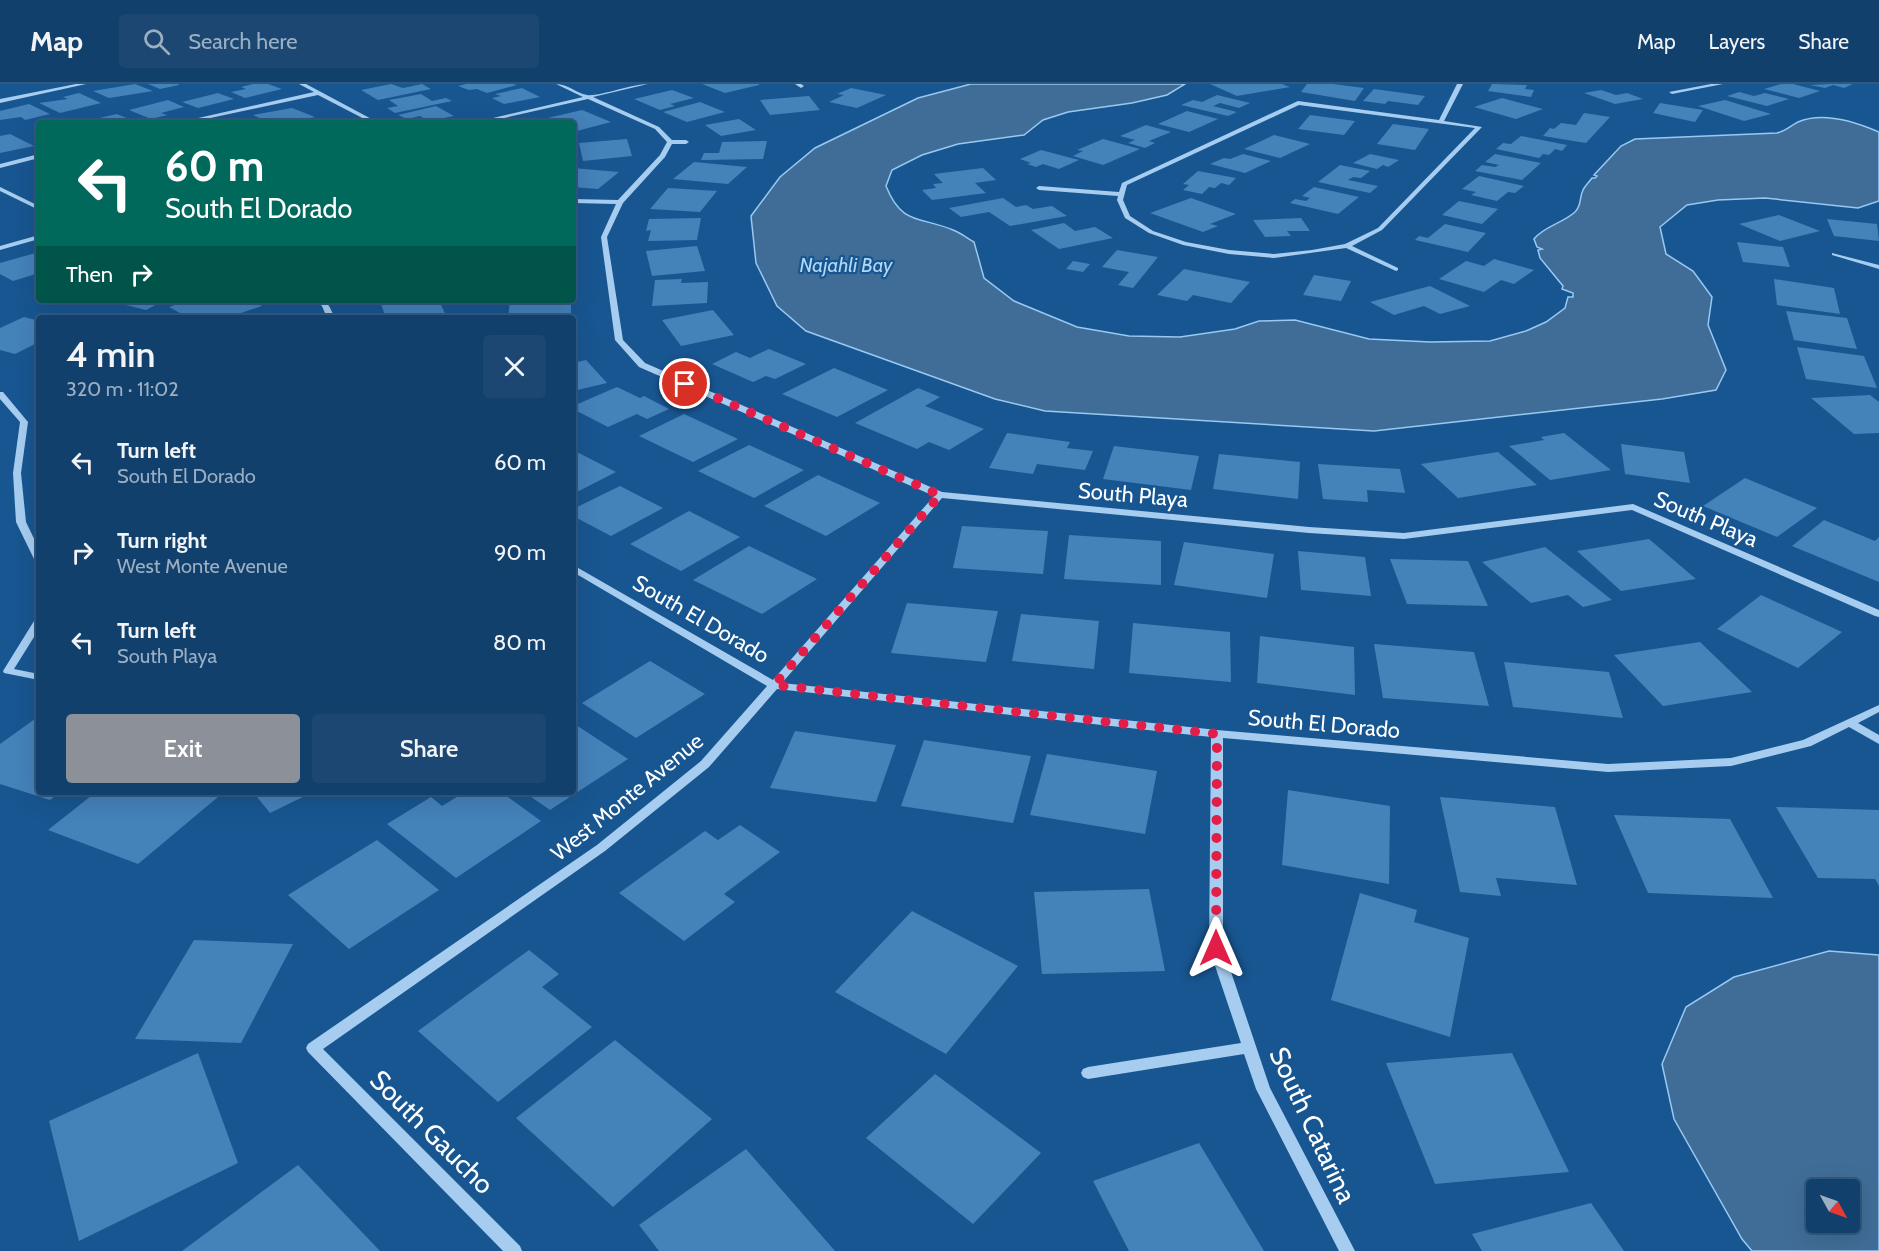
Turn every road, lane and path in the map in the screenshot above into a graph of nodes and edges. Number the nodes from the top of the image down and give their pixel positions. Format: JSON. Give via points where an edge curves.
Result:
{"nodes":[{"id":1,"x":83,"y":84,"type":"edge"},
{"id":2,"x":302,"y":84,"type":"edge"},
{"id":3,"x":559,"y":84,"type":"edge"},
{"id":4,"x":645,"y":84,"type":"edge"},
{"id":5,"x":1460,"y":84,"type":"edge"},
{"id":6,"x":1720,"y":84,"type":"edge"},
{"id":7,"x":1672,"y":92,"type":"dead end"},
{"id":8,"x":320,"y":93,"type":"junction"},
{"id":9,"x":586,"y":97,"type":"junction"},
{"id":10,"x":0,"y":101,"type":"edge"},
{"id":11,"x":193,"y":120,"type":"edge"},
{"id":12,"x":370,"y":120,"type":"edge"},
{"id":13,"x":488,"y":120,"type":"edge"},
{"id":14,"x":1441,"y":122,"type":"junction"},
{"id":15,"x":670,"y":142,"type":"junction"},
{"id":16,"x":686,"y":142,"type":"dead end"},
{"id":17,"x":36,"y":157,"type":"edge"},
{"id":18,"x":0,"y":166,"type":"edge"},
{"id":19,"x":1039,"y":188,"type":"dead end"},
{"id":20,"x":0,"y":189,"type":"edge"},
{"id":21,"x":1121,"y":194,"type":"junction"},
{"id":22,"x":576,"y":201,"type":"edge"},
{"id":23,"x":620,"y":202,"type":"junction"},
{"id":24,"x":36,"y":207,"type":"edge"},
{"id":25,"x":36,"y":238,"type":"edge"},
{"id":26,"x":1347,"y":246,"type":"junction"},
{"id":27,"x":0,"y":248,"type":"edge"},
{"id":28,"x":1834,"y":254,"type":"dead end"},
{"id":29,"x":1879,"y":267,"type":"edge"},
{"id":30,"x":1396,"y":268,"type":"dead end"},
{"id":31,"x":0,"y":394,"type":"edge"},
{"id":32,"x":940,"y":495,"type":"junction"},
{"id":33,"x":36,"y":553,"type":"edge"},
{"id":34,"x":576,"y":570,"type":"edge"},
{"id":35,"x":1879,"y":614,"type":"edge"},
{"id":36,"x":36,"y":626,"type":"edge"},
{"id":37,"x":36,"y":676,"type":"edge"},
{"id":38,"x":774,"y":685,"type":"junction"},
{"id":39,"x":1879,"y":708,"type":"edge"},
{"id":40,"x":1850,"y":723,"type":"junction"},
{"id":41,"x":1217,"y":734,"type":"junction"},
{"id":42,"x":1879,"y":740,"type":"edge"},
{"id":43,"x":1249,"y":1047,"type":"junction"},
{"id":44,"x":313,"y":1048,"type":"joint"},
{"id":45,"x":1088,"y":1073,"type":"dead end"},
{"id":46,"x":514,"y":1251,"type":"edge"},
{"id":47,"x":1347,"y":1251,"type":"edge"}],
"edges":[{"from":1,"to":10,"type":"street"},
{"from":2,"to":8,"type":"street"},
{"from":3,"to":9,"type":"street"},
{"from":4,"to":9,"type":"street"},
{"from":5,"to":14,"type":"street"},
{"from":6,"to":7,"type":"street"},
{"from":8,"to":11,"type":"street"},
{"from":8,"to":12,"type":"street"},
{"from":9,"to":13,"type":"street"},
{"from":9,"to":15,"type":"street","via":[[657,128]]},
{"from":14,"to":21,"type":"street","via":[[1298,103],[1124,184]]},
{"from":14,"to":26,"type":"street","via":[[1479,127],[1380,230]]},
{"from":15,"to":16,"type":"street"},
{"from":15,"to":23,"type":"street","name":"South Playa","via":[[663,156]]},
{"from":17,"to":18,"type":"street"},
{"from":19,"to":21,"type":"street"},
{"from":20,"to":24,"type":"street"},
{"from":21,"to":26,"type":"street","via":[[1127,217],[1151,232],[1185,244],[1274,256]]},
{"from":22,"to":23,"type":"street"},
{"from":23,"to":32,"type":"street","name":"South Playa","via":[[604,237],[619,340],[642,365]]},
{"from":25,"to":27,"type":"street"},
{"from":26,"to":30,"type":"street"},
{"from":28,"to":29,"type":"street"},
{"from":31,"to":33,"type":"street","via":[[24,422],[17,472],[21,522]]},
{"from":32,"to":35,"type":"street","name":"South Playa","via":[[1404,536],[1633,507]]},
{"from":32,"to":38,"type":"street","name":"West Monte Avenue"},
{"from":34,"to":38,"type":"street","name":"South El Dorado"},
{"from":36,"to":37,"type":"street","via":[[8,671]]},
{"from":38,"to":41,"type":"street","name":"South El Dorado"},
{"from":38,"to":44,"type":"street","name":"West Monte Avenue","via":[[705,764],[601,848]]},
{"from":39,"to":40,"type":"street","name":"South El Dorado"},
{"from":40,"to":41,"type":"street","name":"South El Dorado","via":[[1808,743],[1731,762],[1608,768]]},
{"from":40,"to":42,"type":"street"},
{"from":41,"to":43,"type":"street","name":"South Catarina","via":[[1216,948]]},
{"from":43,"to":45,"type":"street"},
{"from":43,"to":47,"type":"street","name":"South Catarina","via":[[1263,1089]]},
{"from":44,"to":46,"type":"street","name":"South Gaucho"}]}
